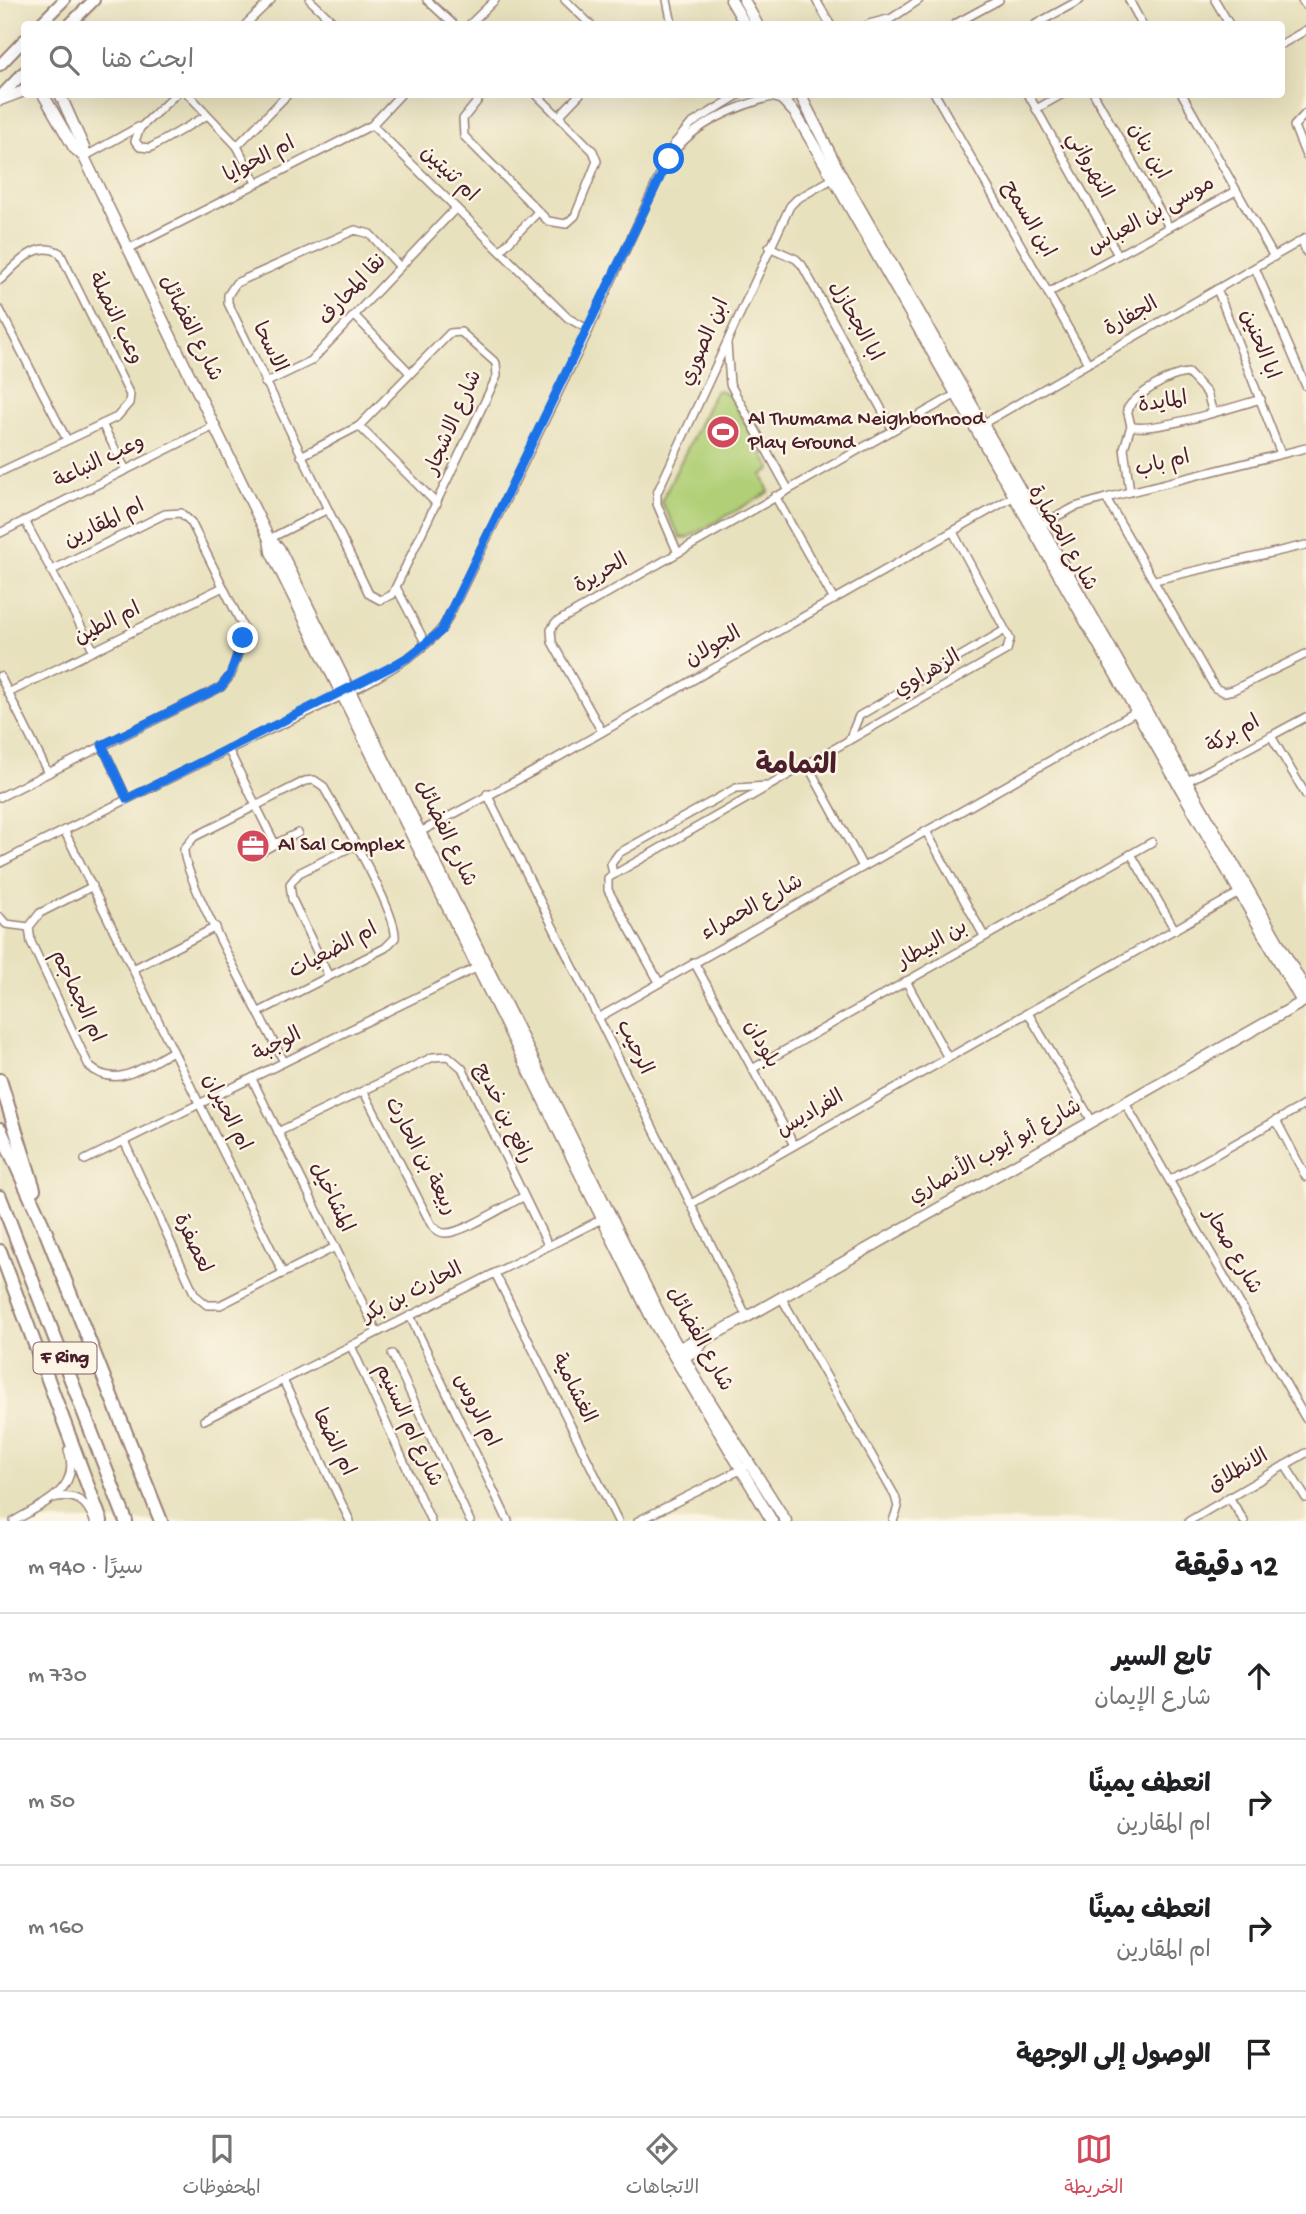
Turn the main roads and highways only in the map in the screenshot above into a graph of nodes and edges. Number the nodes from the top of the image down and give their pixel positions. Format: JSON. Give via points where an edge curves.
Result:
{"nodes":[{"id":1,"x":64,"y":0,"type":"edge"},
{"id":2,"x":94,"y":0,"type":"edge"},
{"id":3,"x":43,"y":21,"type":"edge"},
{"id":4,"x":73,"y":21,"type":"edge"},
{"id":5,"x":21,"y":43,"type":"edge"},
{"id":6,"x":0,"y":65,"type":"edge"},
{"id":7,"x":21,"y":75,"type":"edge"},
{"id":8,"x":0,"y":99,"type":"edge"},
{"id":9,"x":0,"y":1080,"type":"edge"},
{"id":10,"x":0,"y":1129,"type":"edge"},
{"id":11,"x":0,"y":1196,"type":"edge"},
{"id":12,"x":45,"y":1230,"type":"junction"},
{"id":13,"x":0,"y":1251,"type":"edge"},
{"id":14,"x":101,"y":1521,"type":"edge"},
{"id":15,"x":126,"y":1521,"type":"edge"},
{"id":16,"x":161,"y":1521,"type":"edge"}],
"edges":[{"from":1,"to":3,"type":"main road"},
{"from":2,"to":4,"type":"main road"},
{"from":5,"to":6,"type":"main road"},
{"from":7,"to":8,"type":"main road"},
{"from":9,"to":12,"type":"highway"},
{"from":10,"to":12,"type":"highway","number":"F Ring"},
{"from":11,"to":15,"type":"highway","number":"F Ring"},
{"from":12,"to":16,"type":"highway","number":"F Ring"},
{"from":13,"to":14,"type":"highway"}]}
